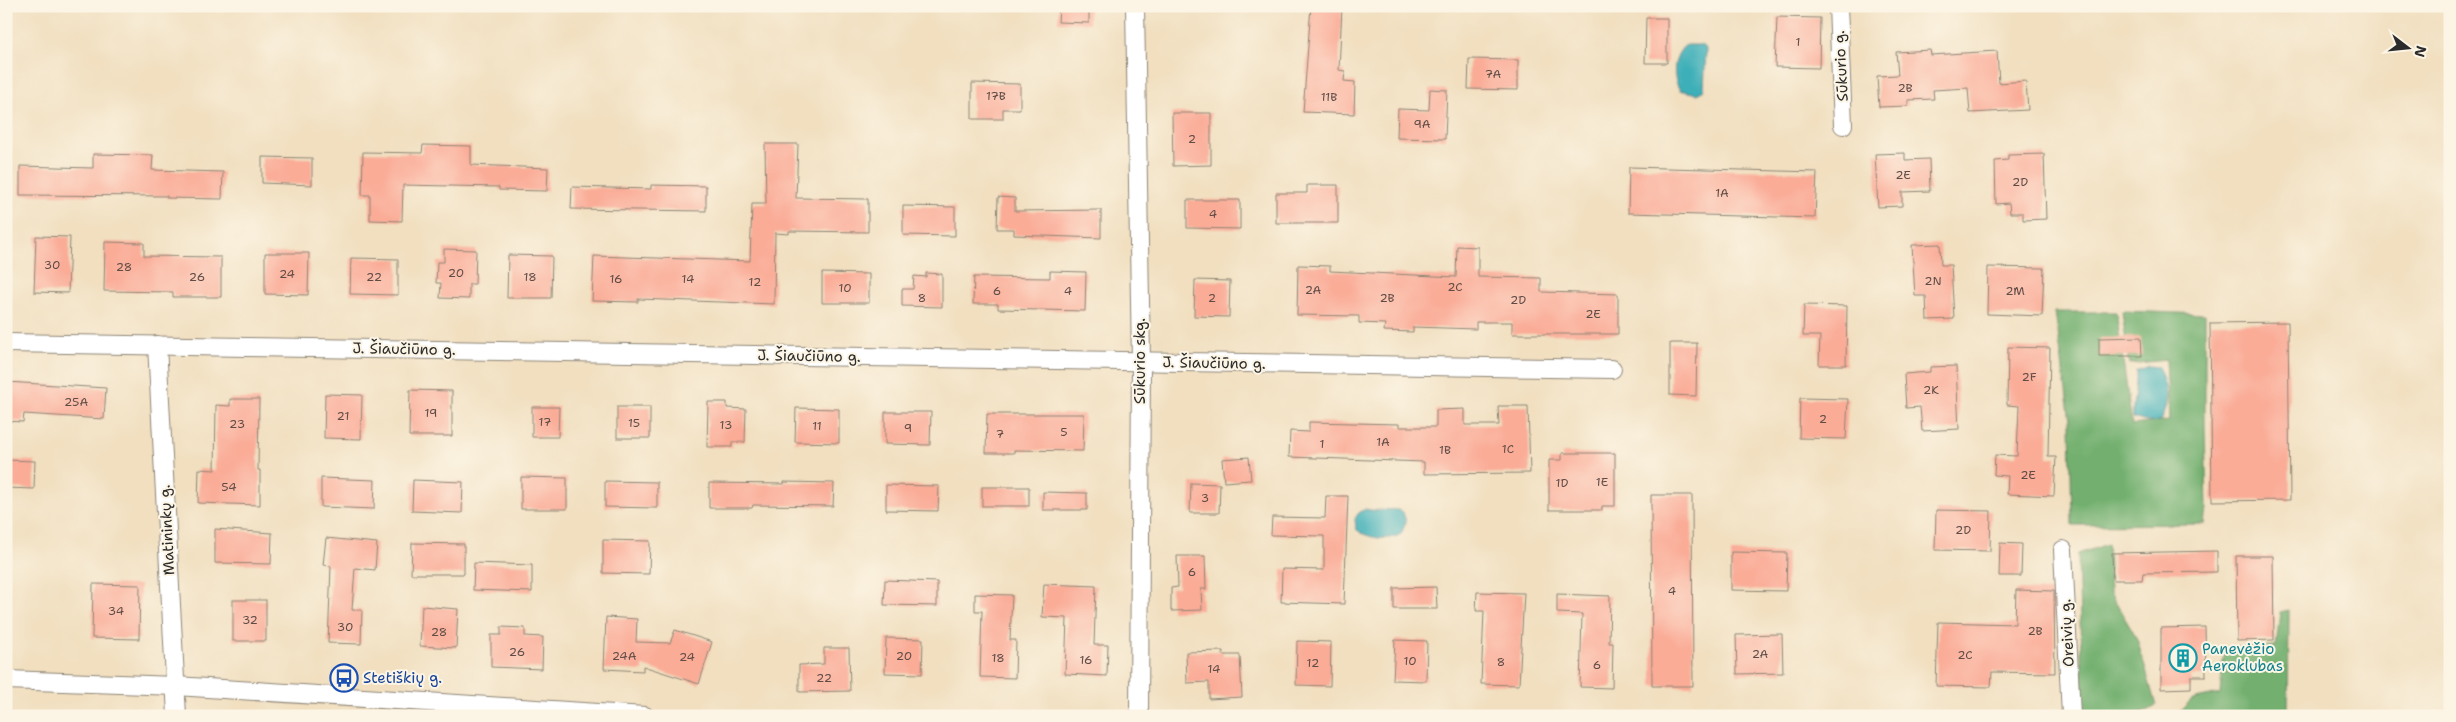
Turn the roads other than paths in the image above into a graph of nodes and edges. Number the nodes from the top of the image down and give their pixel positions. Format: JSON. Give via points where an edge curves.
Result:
{"nodes":[{"id":1,"x":1135,"y":6,"type":"edge"},
{"id":2,"x":1838,"y":6,"type":"edge"},
{"id":3,"x":1843,"y":125,"type":"dead end"},
{"id":4,"x":6,"y":342,"type":"edge"},
{"id":5,"x":157,"y":345,"type":"junction"},
{"id":6,"x":1141,"y":361,"type":"junction"},
{"id":7,"x":1612,"y":369,"type":"dead end"},
{"id":8,"x":2063,"y":550,"type":"dead end"},
{"id":9,"x":6,"y":680,"type":"edge"},
{"id":10,"x":176,"y":686,"type":"junction"},
{"id":11,"x":178,"y":716,"type":"edge"},
{"id":12,"x":645,"y":716,"type":"edge"},
{"id":13,"x":1139,"y":716,"type":"edge"},
{"id":14,"x":2071,"y":716,"type":"edge"}],
"edges":[{"from":1,"to":6,"type":"street","name":"Sūkurio skg."},
{"from":2,"to":3,"type":"street","name":"Sūkurio g."},
{"from":4,"to":5,"type":"street","name":"J. Šiaučiūno g."},
{"from":5,"to":6,"type":"street","name":"J. Šiaučiūno g."},
{"from":5,"to":10,"type":"street","name":"Matininkų g."},
{"from":6,"to":7,"type":"street","name":"J. Šiaučiūno g."},
{"from":6,"to":13,"type":"street","name":"Sūkurio skg."},
{"from":8,"to":14,"type":"street","name":"Oreivių g."},
{"from":9,"to":10,"type":"street"},
{"from":10,"to":11,"type":"street","name":"Matininkų g."},
{"from":10,"to":12,"type":"street"}]}
